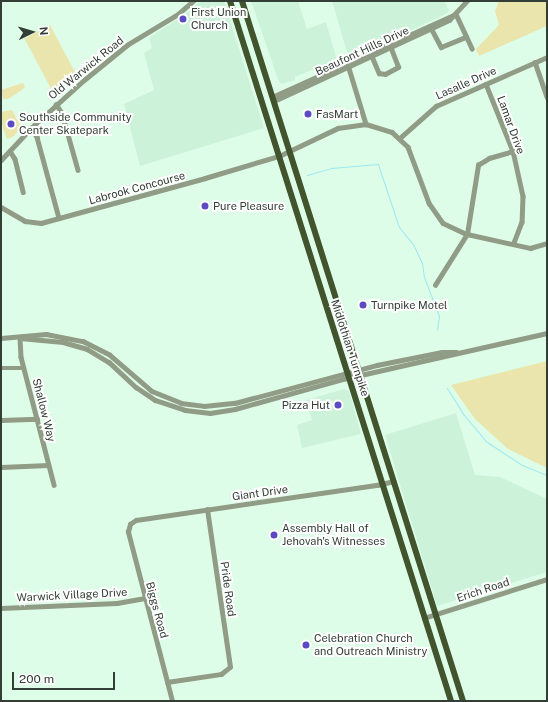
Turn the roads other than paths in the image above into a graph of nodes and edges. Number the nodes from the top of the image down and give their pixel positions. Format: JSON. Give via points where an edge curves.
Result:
{"nodes":[{"id":1,"x":193,"y":1,"type":"edge"},
{"id":2,"x":230,"y":1,"type":"edge"},
{"id":3,"x":242,"y":1,"type":"edge"},
{"id":4,"x":466,"y":1,"type":"edge"},
{"id":5,"x":456,"y":14,"type":"junction"},
{"id":6,"x":430,"y":26,"type":"junction"},
{"id":7,"x":466,"y":37,"type":"junction"},
{"id":8,"x":390,"y":45,"type":"junction"},
{"id":9,"x":472,"y":50,"type":"dead end"},
{"id":10,"x":371,"y":54,"type":"junction"},
{"id":11,"x":547,"y":57,"type":"edge"},
{"id":12,"x":535,"y":62,"type":"junction"},
{"id":13,"x":348,"y":65,"type":"junction"},
{"id":14,"x":486,"y":84,"type":"junction"},
{"id":15,"x":547,"y":97,"type":"edge"},
{"id":16,"x":273,"y":99,"type":"junction"},
{"id":17,"x":56,"y":104,"type":"junction"},
{"id":18,"x":366,"y":124,"type":"junction"},
{"id":19,"x":31,"y":128,"type":"junction"},
{"id":20,"x":401,"y":137,"type":"junction"},
{"id":21,"x":513,"y":150,"type":"junction"},
{"id":22,"x":10,"y":151,"type":"junction"},
{"id":23,"x":289,"y":151,"type":"junction"},
{"id":24,"x":278,"y":156,"type":"junction"},
{"id":25,"x":1,"y":160,"type":"edge"},
{"id":26,"x":78,"y":170,"type":"dead end"},
{"id":27,"x":24,"y":192,"type":"dead end"},
{"id":28,"x":1,"y":207,"type":"edge"},
{"id":29,"x":59,"y":218,"type":"junction"},
{"id":30,"x":467,"y":234,"type":"junction"},
{"id":31,"x":514,"y":242,"type":"junction"},
{"id":32,"x":547,"y":243,"type":"edge"},
{"id":33,"x":435,"y":285,"type":"dead end"},
{"id":34,"x":547,"y":333,"type":"edge"},
{"id":35,"x":1,"y":338,"type":"edge"},
{"id":36,"x":20,"y":338,"type":"junction"},
{"id":37,"x":1,"y":368,"type":"edge"},
{"id":38,"x":24,"y":368,"type":"junction"},
{"id":39,"x":360,"y":372,"type":"junction"},
{"id":40,"x":348,"y":375,"type":"junction"},
{"id":41,"x":247,"y":400,"type":"junction"},
{"id":42,"x":248,"y":405,"type":"junction"},
{"id":43,"x":37,"y":419,"type":"junction"},
{"id":44,"x":1,"y":420,"type":"edge"},
{"id":45,"x":48,"y":465,"type":"junction"},
{"id":46,"x":1,"y":467,"type":"edge"},
{"id":47,"x":394,"y":480,"type":"junction"},
{"id":48,"x":382,"y":484,"type":"junction"},
{"id":49,"x":54,"y":485,"type":"dead end"},
{"id":50,"x":207,"y":510,"type":"junction"},
{"id":51,"x":130,"y":524,"type":"joint"},
{"id":52,"x":547,"y":579,"type":"edge"},
{"id":53,"x":145,"y":598,"type":"junction"},
{"id":54,"x":1,"y":608,"type":"edge"},
{"id":55,"x":436,"y":614,"type":"junction"},
{"id":56,"x":424,"y":618,"type":"junction"},
{"id":57,"x":167,"y":682,"type":"junction"},
{"id":58,"x":172,"y":701,"type":"edge"},
{"id":59,"x":451,"y":701,"type":"edge"},
{"id":60,"x":463,"y":701,"type":"edge"}],
"edges":[{"from":1,"to":17,"type":"street","name":"Old Warwick Road","via":[[178,14],[127,45]]},
{"from":2,"to":24,"type":"main road","name":"Midlothian Turnpike"},
{"from":3,"to":16,"type":"main road","name":"Midlothian Turnpike"},
{"from":4,"to":5,"type":"street"},
{"from":5,"to":6,"type":"street","name":"Beaufont Hills Drive"},
{"from":5,"to":7,"type":"street"},
{"from":6,"to":7,"type":"street","via":[[441,47]]},
{"from":6,"to":8,"type":"street","name":"Beaufont Hills Drive"},
{"from":7,"to":9,"type":"street"},
{"from":8,"to":10,"type":"street","name":"Beaufont Hills Drive"},
{"from":8,"to":10,"type":"street","via":[[398,67],[386,74],[380,73]]},
{"from":10,"to":13,"type":"street","name":"Beaufont Hills Drive"},
{"from":11,"to":12,"type":"street","name":"Lasalle Drive"},
{"from":12,"to":14,"type":"street","name":"Lasalle Drive"},
{"from":12,"to":15,"type":"street"},
{"from":13,"to":16,"type":"street","name":"Beaufont Hills Drive"},
{"from":13,"to":18,"type":"street"},
{"from":14,"to":20,"type":"street","name":"Lasalle Drive","via":[[436,106]]},
{"from":14,"to":21,"type":"street","name":"Lamar Drive"},
{"from":16,"to":23,"type":"main road","name":"Midlothian Turnpike"},
{"from":17,"to":19,"type":"street","name":"Old Warwick Road"},
{"from":17,"to":26,"type":"street","via":[[62,113]]},
{"from":18,"to":20,"type":"street","via":[[384,128]]},
{"from":18,"to":23,"type":"street","name":"Labrook Concourse","via":[[334,129]]},
{"from":19,"to":22,"type":"street","name":"Old Warwick Road"},
{"from":19,"to":29,"type":"street","via":[[37,138]]},
{"from":20,"to":30,"type":"street","via":[[413,156],[429,204],[443,223]]},
{"from":21,"to":30,"type":"street","via":[[489,158],[478,165]]},
{"from":21,"to":31,"type":"street","name":"Lamar Drive","via":[[523,196],[522,222]]},
{"from":22,"to":25,"type":"street","name":"Old Warwick Road"},
{"from":22,"to":27,"type":"street","via":[[14,156]]},
{"from":23,"to":24,"type":"street","name":"Labrook Concourse"},
{"from":23,"to":39,"type":"main road","name":"Midlothian Turnpike"},
{"from":24,"to":29,"type":"street","name":"Labrook Concourse"},
{"from":24,"to":40,"type":"main road","name":"Midlothian Turnpike"},
{"from":28,"to":29,"type":"street","name":"Labrook Concourse","via":[[31,222],[41,223]]},
{"from":30,"to":31,"type":"street"},
{"from":30,"to":33,"type":"street"},
{"from":31,"to":32,"type":"street","via":[[530,248]]},
{"from":34,"to":39,"type":"street","via":[[462,351],[443,358]]},
{"from":35,"to":36,"type":"street"},
{"from":36,"to":38,"type":"street","name":"Shallow Way"},
{"from":36,"to":41,"type":"street","via":[[34,334],[52,334],[88,343],[110,355],[147,388],[181,403],[211,406]]},
{"from":36,"to":42,"type":"street","via":[[63,342],[86,349],[109,362],[146,395],[179,409],[216,412]]},
{"from":37,"to":38,"type":"street"},
{"from":38,"to":43,"type":"street","name":"Shallow Way"},
{"from":39,"to":40,"type":"street"},
{"from":39,"to":47,"type":"main road","name":"Midlothian Turnpike"},
{"from":40,"to":41,"type":"street"},
{"from":40,"to":42,"type":"street"},
{"from":40,"to":48,"type":"main road","name":"Midlothian Turnpike"},
{"from":41,"to":42,"type":"street"},
{"from":43,"to":44,"type":"street"},
{"from":43,"to":45,"type":"street","name":"Shallow Way"},
{"from":45,"to":46,"type":"street"},
{"from":45,"to":49,"type":"street","name":"Shallow Way"},
{"from":47,"to":48,"type":"street","name":"Giant Drive"},
{"from":47,"to":55,"type":"main road","name":"Midlothian Turnpike"},
{"from":48,"to":50,"type":"street","name":"Giant Drive"},
{"from":48,"to":56,"type":"main road","name":"Midlothian Turnpike"},
{"from":50,"to":51,"type":"street","name":"Giant Drive","via":[[136,520]]},
{"from":50,"to":57,"type":"street","name":"Pride Road","via":[[230,663],[228,670],[222,674]]},
{"from":51,"to":53,"type":"street","name":"Biggs Road","via":[[128,532]]},
{"from":52,"to":55,"type":"street","name":"Erich Road"},
{"from":53,"to":54,"type":"street","name":"Warwick Village Drive","via":[[117,603]]},
{"from":53,"to":57,"type":"street","name":"Biggs Road"},
{"from":55,"to":56,"type":"street","name":"Erich Road"},
{"from":55,"to":60,"type":"main road","name":"Midlothian Turnpike"},
{"from":56,"to":59,"type":"main road","name":"Midlothian Turnpike"},
{"from":57,"to":58,"type":"street","name":"Biggs Road"}]}
